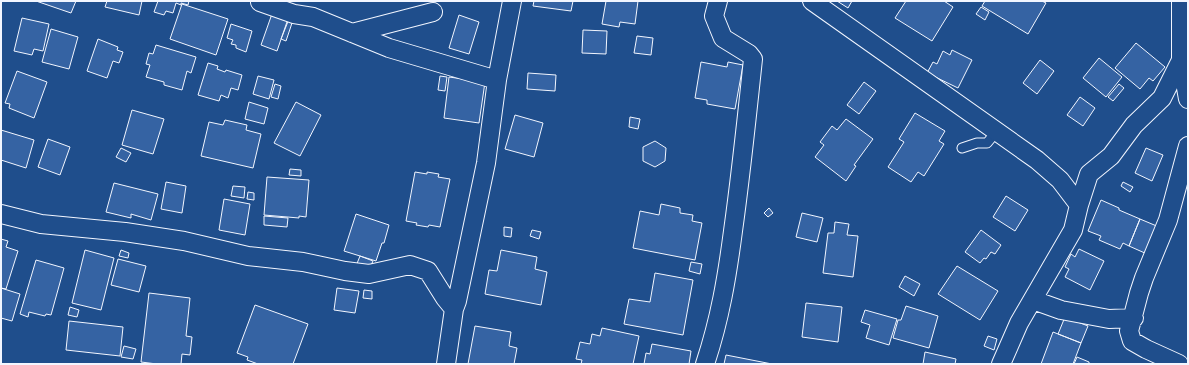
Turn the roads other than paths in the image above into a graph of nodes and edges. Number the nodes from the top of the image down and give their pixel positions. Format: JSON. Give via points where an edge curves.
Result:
{"nodes":[{"id":1,"x":512,"y":1,"type":"edge"},
{"id":2,"x":718,"y":1,"type":"edge"},
{"id":3,"x":812,"y":1,"type":"edge"},
{"id":4,"x":1181,"y":1,"type":"edge"},
{"id":5,"x":260,"y":2,"type":"edge"},
{"id":6,"x":433,"y":12,"type":"dead end"},
{"id":7,"x":352,"y":33,"type":"junction"},
{"id":8,"x":1181,"y":60,"type":"junction"},
{"id":9,"x":497,"y":80,"type":"junction"},
{"id":10,"x":1188,"y":99,"type":"edge"},
{"id":11,"x":997,"y":131,"type":"junction"},
{"id":12,"x":1188,"y":146,"type":"edge"},
{"id":13,"x":962,"y":148,"type":"dead end"},
{"id":14,"x":1079,"y":205,"type":"junction"},
{"id":15,"x":1,"y":214,"type":"edge"},
{"id":16,"x":1033,"y":300,"type":"junction"},
{"id":17,"x":454,"y":309,"type":"junction"},
{"id":18,"x":1134,"y":318,"type":"junction"},
{"id":19,"x":446,"y":364,"type":"edge"},
{"id":20,"x":705,"y":364,"type":"edge"},
{"id":21,"x":1001,"y":364,"type":"edge"},
{"id":22,"x":1179,"y":364,"type":"edge"}],
"edges":[{"from":1,"to":9,"type":"street"},
{"from":2,"to":20,"type":"street","via":[[714,16],[723,38],[754,59],[726,284]]},
{"from":3,"to":11,"type":"street"},
{"from":4,"to":8,"type":"street"},
{"from":5,"to":7,"type":"street"},
{"from":6,"to":7,"type":"street"},
{"from":7,"to":9,"type":"street","via":[[389,48]]},
{"from":8,"to":10,"type":"street"},
{"from":8,"to":14,"type":"street","via":[[1162,98],[1134,125],[1111,156],[1089,174]]},
{"from":9,"to":17,"type":"street","via":[[486,163]]},
{"from":11,"to":13,"type":"lane","via":[[987,143]]},
{"from":11,"to":14,"type":"street","via":[[1060,180]]},
{"from":12,"to":18,"type":"street","via":[[1168,220],[1144,278]]},
{"from":14,"to":16,"type":"street","via":[[1073,230]]},
{"from":15,"to":17,"type":"street","via":[[41,224],[125,232],[184,241],[248,256],[303,262],[369,274],[410,265],[428,272]]},
{"from":16,"to":18,"type":"street","via":[[1061,310],[1109,319]]},
{"from":16,"to":21,"type":"street","via":[[1019,323]]},
{"from":17,"to":19,"type":"street"},
{"from":18,"to":22,"type":"street","via":[[1130,331],[1132,340]]}]}
